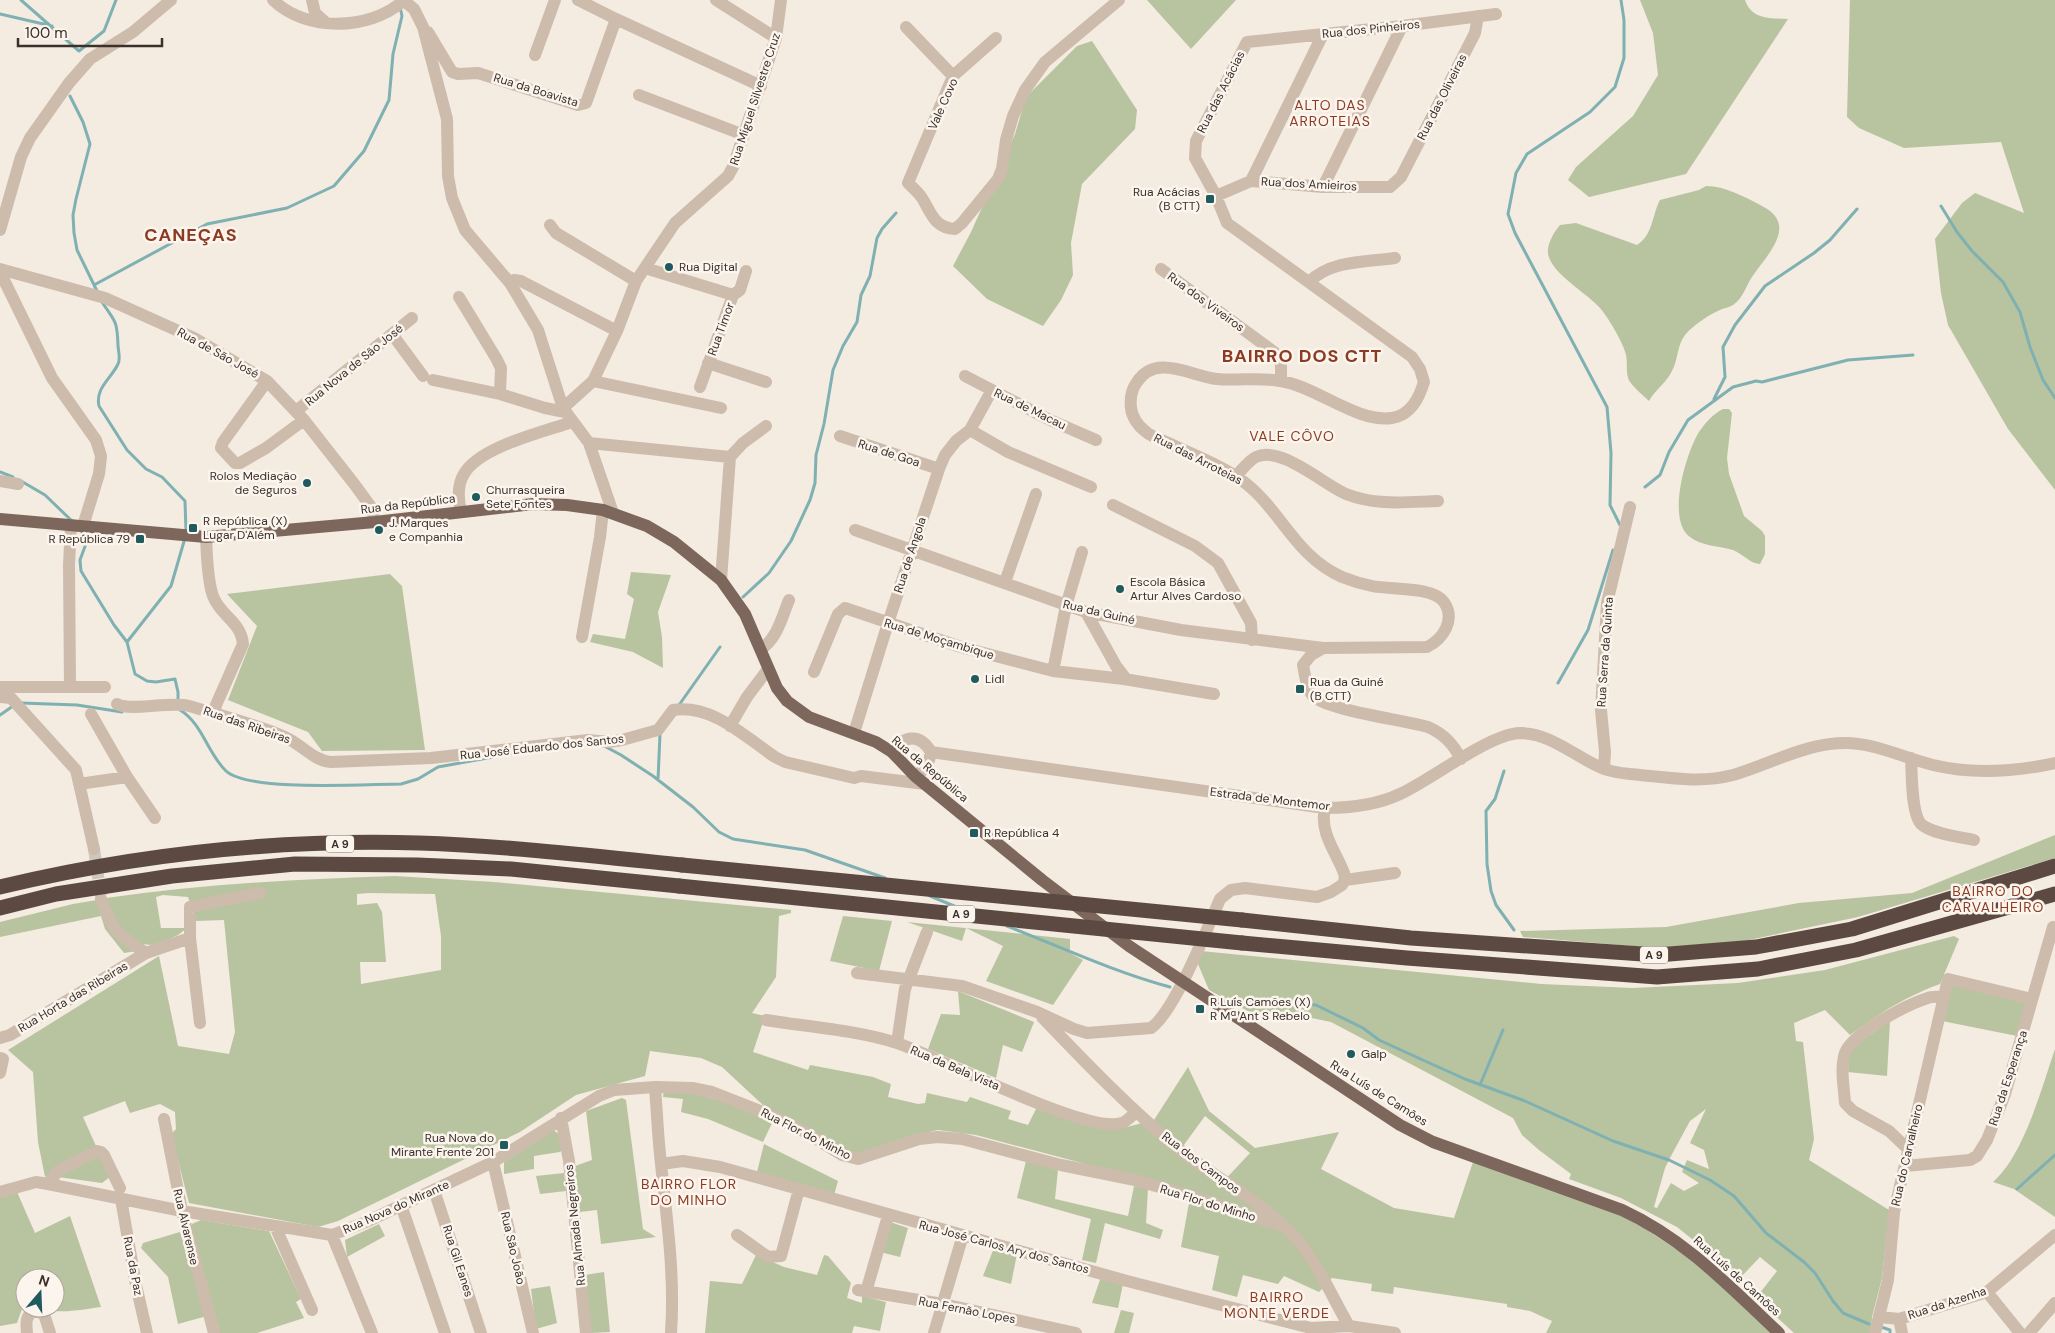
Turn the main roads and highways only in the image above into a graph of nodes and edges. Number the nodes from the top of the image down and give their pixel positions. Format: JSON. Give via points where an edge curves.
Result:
{"nodes":[{"id":1,"x":0,"y":519,"type":"edge"},
{"id":2,"x":1007,"y":852,"type":"joint"},
{"id":3,"x":2055,"y":866,"type":"edge"},
{"id":4,"x":0,"y":887,"type":"edge"},
{"id":5,"x":2055,"y":894,"type":"edge"},
{"id":6,"x":0,"y":908,"type":"edge"},
{"id":7,"x":1779,"y":1333,"type":"edge"}],
"edges":[{"from":1,"to":2,"type":"main road","name":"Rua da República","via":[[206,537],[533,504],[567,505],[608,512],[647,526],[674,542],[721,580],[745,614],[768,669],[786,701],[809,717],[876,742],[892,752],[920,780]]},
{"from":2,"to":7,"type":"main road","name":"Rua Luís de Camões","via":[[1129,946],[1400,1125],[1433,1142],[1647,1221],[1712,1269]]},
{"from":3,"to":4,"type":"highway","number":"A 9","bridge":true,"via":[[1852,929],[1756,947],[1657,955],[1411,938],[511,848],[418,844],[296,844],[166,855],[52,874]]},
{"from":5,"to":6,"type":"highway","number":"A 9","bridge":true,"via":[[1856,950],[1758,969],[1656,978],[1242,943],[511,869],[417,865],[295,864],[172,876],[56,894]]}]}
